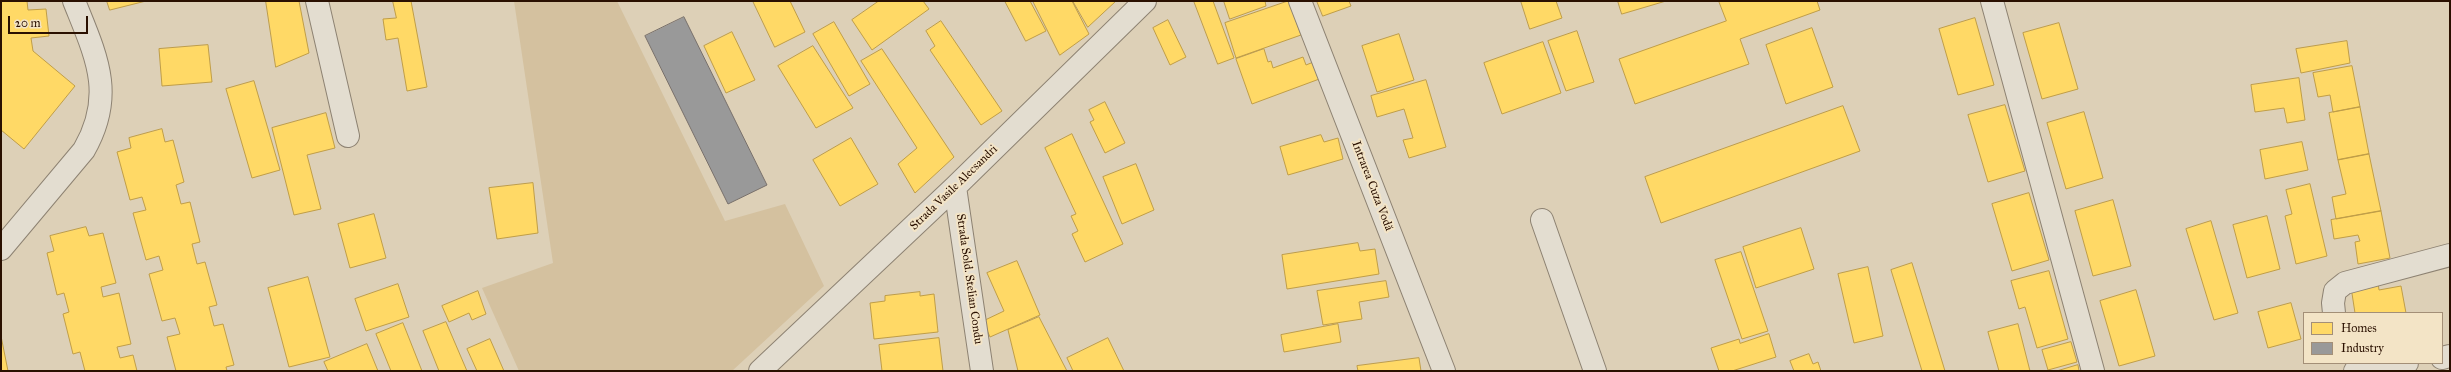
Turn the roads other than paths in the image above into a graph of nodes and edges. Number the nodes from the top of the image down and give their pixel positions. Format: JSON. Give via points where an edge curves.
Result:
{"nodes":[{"id":1,"x":74,"y":1,"type":"edge"},
{"id":2,"x":317,"y":1,"type":"edge"},
{"id":3,"x":1145,"y":1,"type":"edge"},
{"id":4,"x":1300,"y":1,"type":"edge"},
{"id":5,"x":1992,"y":1,"type":"edge"},
{"id":6,"x":348,"y":136,"type":"dead end"},
{"id":7,"x":955,"y":187,"type":"junction"},
{"id":8,"x":1542,"y":220,"type":"dead end"},
{"id":9,"x":1,"y":249,"type":"edge"},
{"id":10,"x":2450,"y":255,"type":"edge"},
{"id":11,"x":2334,"y":312,"type":"edge"},
{"id":12,"x":2400,"y":364,"type":"edge"},
{"id":13,"x":760,"y":371,"type":"edge"},
{"id":14,"x":982,"y":371,"type":"edge"},
{"id":15,"x":1444,"y":371,"type":"edge"},
{"id":16,"x":1595,"y":371,"type":"edge"},
{"id":17,"x":2093,"y":371,"type":"edge"},
{"id":18,"x":2355,"y":371,"type":"edge"}],
"edges":[{"from":1,"to":9,"type":"street","via":[[97,60],[102,95],[100,116],[84,150]]},
{"from":2,"to":6,"type":"street"},
{"from":3,"to":7,"type":"street","name":"Strada Vasile Alecsandri"},
{"from":4,"to":15,"type":"street","name":"Intrarea Cuza Vodă"},
{"from":5,"to":17,"type":"street"},
{"from":7,"to":13,"type":"street","name":"Strada Vasile Alecsandri"},
{"from":7,"to":14,"type":"street","name":"Strada Sold. Stelian Condu"},
{"from":8,"to":16,"type":"street"},
{"from":10,"to":11,"type":"street","via":[[2345,283],[2335,290]]},
{"from":12,"to":18,"type":"street"}]}
